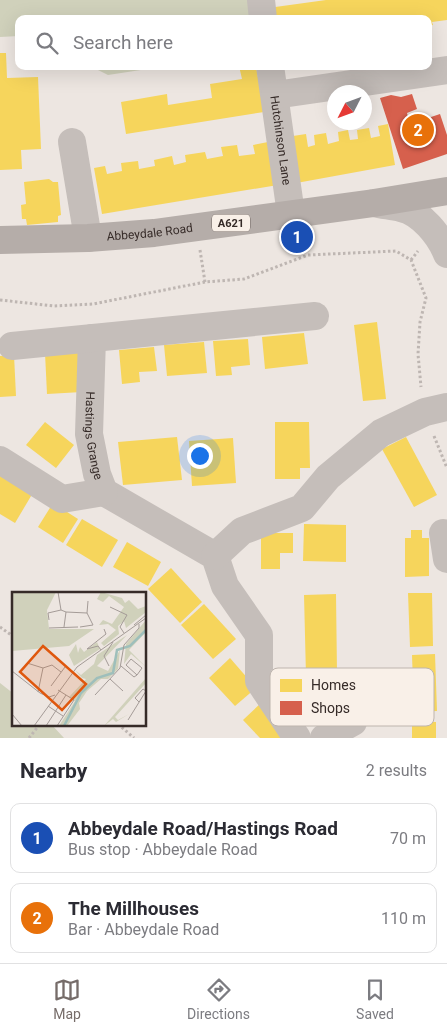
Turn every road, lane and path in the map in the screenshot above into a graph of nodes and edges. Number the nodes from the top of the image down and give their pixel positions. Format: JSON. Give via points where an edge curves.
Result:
{"nodes":[{"id":1,"x":261,"y":0,"type":"edge"},
{"id":2,"x":263,"y":15,"type":"edge"},
{"id":3,"x":271,"y":70,"type":"edge"},
{"id":4,"x":447,"y":70,"type":"edge"},
{"id":5,"x":275,"y":95,"type":"junction"},
{"id":6,"x":72,"y":142,"type":"dead end"},
{"id":7,"x":447,"y":191,"type":"edge"},
{"id":8,"x":374,"y":203,"type":"junction"},
{"id":9,"x":291,"y":214,"type":"junction"},
{"id":10,"x":88,"y":238,"type":"junction"},
{"id":11,"x":0,"y":240,"type":"edge"},
{"id":12,"x":447,"y":254,"type":"edge"},
{"id":13,"x":315,"y":316,"type":"dead end"},
{"id":14,"x":92,"y":338,"type":"junction"},
{"id":15,"x":12,"y":346,"type":"dead end"},
{"id":16,"x":436,"y":410,"type":"edge"},
{"id":17,"x":0,"y":460,"type":"edge"},
{"id":18,"x":447,"y":468,"type":"edge"},
{"id":19,"x":104,"y":492,"type":"junction"},
{"id":20,"x":215,"y":556,"type":"junction"},
{"id":21,"x":0,"y":627,"type":"edge"},
{"id":22,"x":12,"y":636,"type":"edge"},
{"id":23,"x":270,"y":698,"type":"edge"},
{"id":24,"x":38,"y":726,"type":"edge"},
{"id":25,"x":120,"y":726,"type":"edge"},
{"id":26,"x":289,"y":726,"type":"edge"},
{"id":27,"x":346,"y":726,"type":"edge"},
{"id":28,"x":29,"y":738,"type":"edge"},
{"id":29,"x":134,"y":738,"type":"edge"},
{"id":30,"x":297,"y":738,"type":"edge"},
{"id":31,"x":324,"y":738,"type":"edge"}],
"edges":[{"from":1,"to":2,"type":"street"},
{"from":3,"to":5,"type":"street","name":"Hutchinson Lane"},
{"from":4,"to":5,"type":"street"},
{"from":5,"to":9,"type":"street","name":"Hutchinson Lane"},
{"from":6,"to":10,"type":"street"},
{"from":7,"to":8,"type":"main road","name":"Abbeydale Road","number":"A621"},
{"from":8,"to":9,"type":"main road","name":"Abbeydale Road","number":"A621"},
{"from":8,"to":12,"type":"street","via":[[412,212],[433,230]]},
{"from":9,"to":10,"type":"main road","name":"Abbeydale Road","number":"A621","via":[[154,233]]},
{"from":10,"to":11,"type":"main road","name":"Abbeydale Road","number":"A621"},
{"from":13,"to":14,"type":"street"},
{"from":14,"to":15,"type":"street"},
{"from":14,"to":19,"type":"street","name":"Hastings Grange","via":[[89,434]]},
{"from":16,"to":18,"type":"path"},
{"from":16,"to":20,"type":"street","via":[[381,433],[328,477],[302,508],[242,531]]},
{"from":17,"to":19,"type":"street","via":[[62,499]]},
{"from":19,"to":20,"type":"street","name":"Hastings Grange"},
{"from":20,"to":23,"type":"street","via":[[226,586],[259,635],[259,681]]},
{"from":21,"to":22,"type":"path"},
{"from":24,"to":28,"type":"path"},
{"from":25,"to":29,"type":"path"},
{"from":26,"to":30,"type":"street"},
{"from":27,"to":31,"type":"street"}]}
